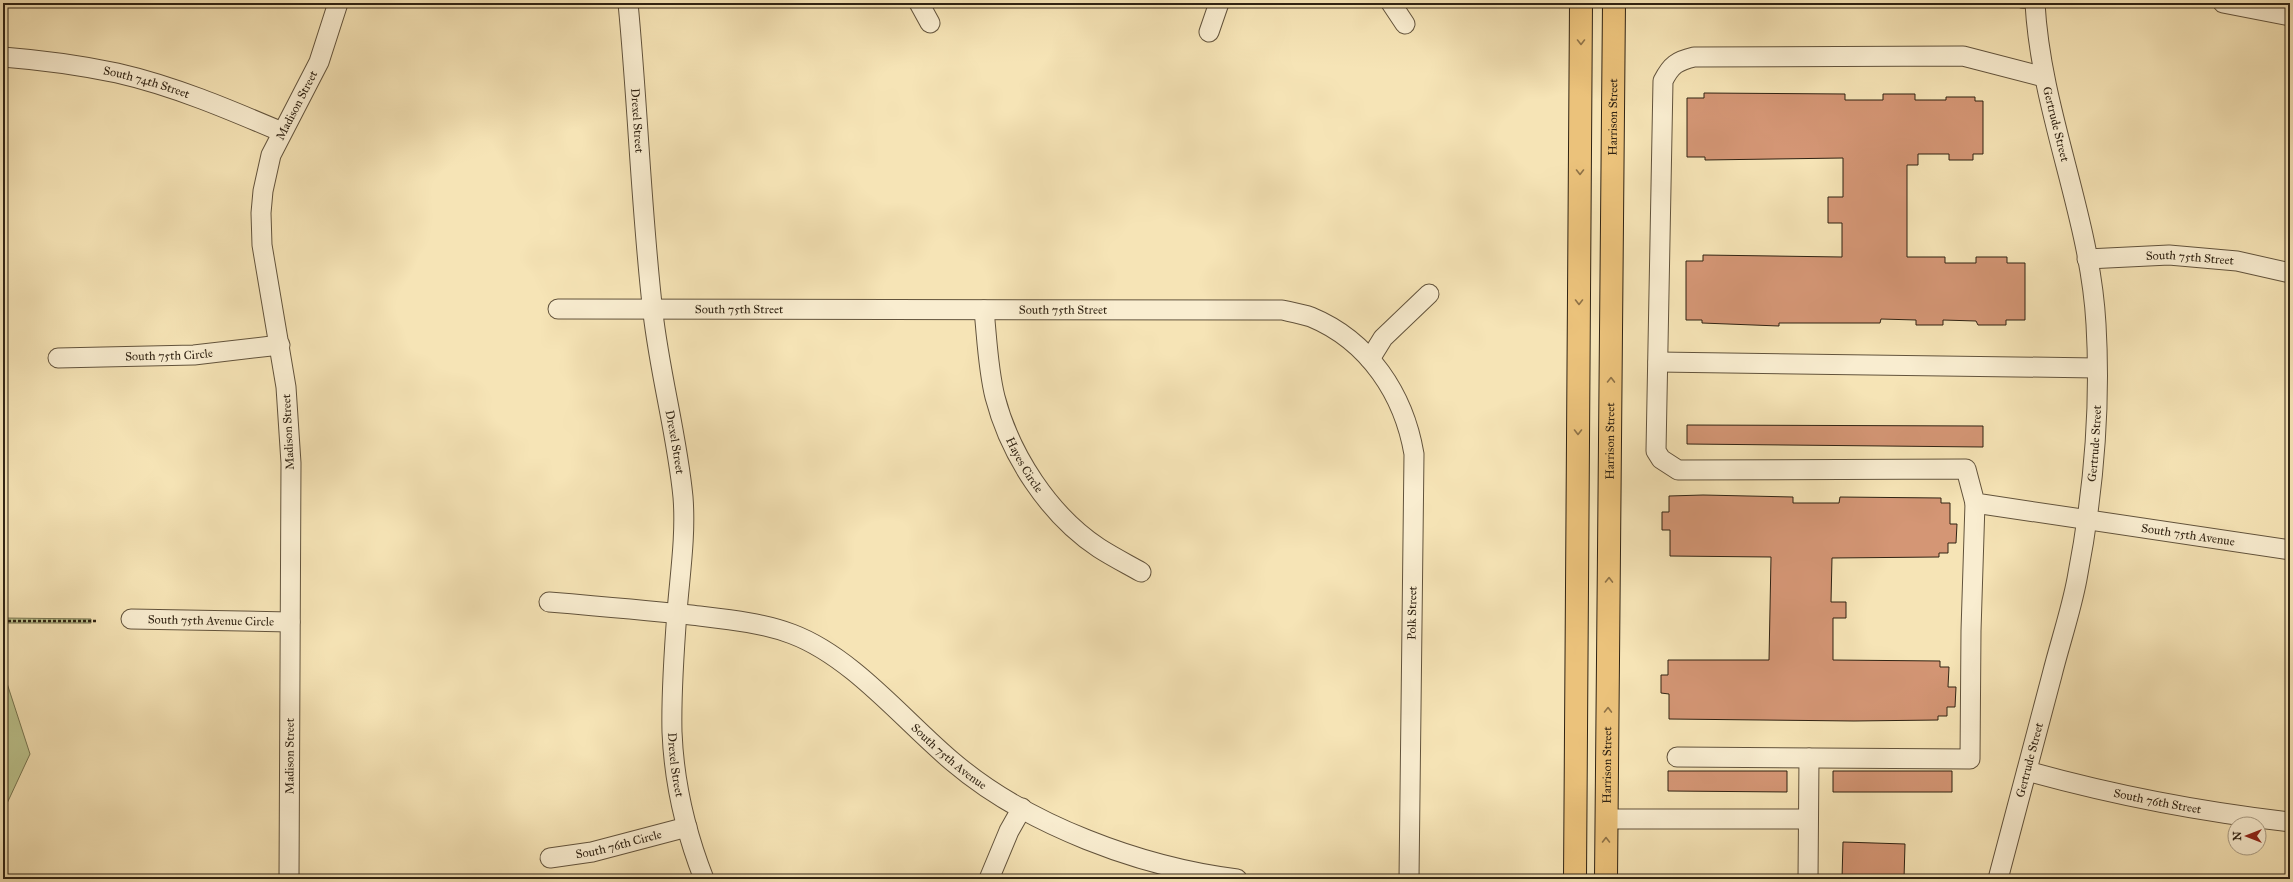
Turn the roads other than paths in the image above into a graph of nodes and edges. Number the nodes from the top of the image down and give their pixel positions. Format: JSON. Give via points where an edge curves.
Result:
{"nodes":[{"id":1,"x":338,"y":3,"type":"edge"},
{"id":2,"x":628,"y":3,"type":"edge"},
{"id":3,"x":919,"y":3,"type":"edge"},
{"id":4,"x":1219,"y":3,"type":"edge"},
{"id":5,"x":1391,"y":3,"type":"edge"},
{"id":6,"x":1581,"y":3,"type":"edge"},
{"id":7,"x":1614,"y":3,"type":"edge"},
{"id":8,"x":2030,"y":3,"type":"edge"},
{"id":9,"x":2223,"y":3,"type":"edge"},
{"id":10,"x":2290,"y":16,"type":"edge"},
{"id":11,"x":930,"y":23,"type":"dead end"},
{"id":12,"x":1405,"y":24,"type":"dead end"},
{"id":13,"x":1209,"y":32,"type":"dead end"},
{"id":14,"x":3,"y":57,"type":"edge"},
{"id":15,"x":2044,"y":77,"type":"junction"},
{"id":16,"x":282,"y":132,"type":"junction"},
{"id":17,"x":2087,"y":259,"type":"junction"},
{"id":18,"x":2290,"y":273,"type":"edge"},
{"id":19,"x":1429,"y":294,"type":"dead end"},
{"id":20,"x":558,"y":309,"type":"dead end"},
{"id":21,"x":652,"y":310,"type":"junction"},
{"id":22,"x":984,"y":310,"type":"junction"},
{"id":23,"x":280,"y":345,"type":"junction"},
{"id":24,"x":58,"y":358,"type":"dead end"},
{"id":25,"x":1370,"y":359,"type":"junction"},
{"id":26,"x":1658,"y":362,"type":"junction"},
{"id":27,"x":2096,"y":368,"type":"junction"},
{"id":28,"x":1975,"y":502,"type":"junction"},
{"id":29,"x":2085,"y":520,"type":"junction"},
{"id":30,"x":2290,"y":550,"type":"edge"},
{"id":31,"x":1141,"y":572,"type":"dead end"},
{"id":32,"x":550,"y":602,"type":"dead end"},
{"id":33,"x":677,"y":614,"type":"junction"},
{"id":34,"x":131,"y":619,"type":"dead end"},
{"id":35,"x":290,"y":622,"type":"junction"},
{"id":36,"x":1677,"y":757,"type":"dead end"},
{"id":37,"x":1809,"y":758,"type":"junction"},
{"id":38,"x":2027,"y":772,"type":"junction"},
{"id":39,"x":1022,"y":808,"type":"junction"},
{"id":40,"x":1607,"y":819,"type":"junction"},
{"id":41,"x":1808,"y":819,"type":"junction"},
{"id":42,"x":2290,"y":822,"type":"edge"},
{"id":43,"x":687,"y":827,"type":"junction"},
{"id":44,"x":550,"y":858,"type":"dead end"},
{"id":45,"x":289,"y":879,"type":"edge"},
{"id":46,"x":704,"y":879,"type":"edge"},
{"id":47,"x":989,"y":879,"type":"edge"},
{"id":48,"x":1237,"y":879,"type":"edge"},
{"id":49,"x":1410,"y":879,"type":"edge"},
{"id":50,"x":1575,"y":879,"type":"edge"},
{"id":51,"x":1606,"y":879,"type":"edge"},
{"id":52,"x":1808,"y":879,"type":"edge"},
{"id":53,"x":1998,"y":879,"type":"edge"}],
"edges":[{"from":1,"to":16,"type":"street","name":"Madison Street","via":[[319,62]]},
{"from":2,"to":21,"type":"street","name":"Drexel Street"},
{"from":3,"to":11,"type":"street"},
{"from":4,"to":13,"type":"street"},
{"from":5,"to":12,"type":"street"},
{"from":6,"to":50,"type":"main road","one_way":true},
{"from":40,"to":7,"type":"main road","name":"Harrison Street","one_way":true},
{"from":8,"to":15,"type":"street","name":"Gertrude Street"},
{"from":9,"to":10,"type":"street"},
{"from":14,"to":16,"type":"street","name":"South 74th Street","via":[[118,73],[208,101]]},
{"from":15,"to":17,"type":"street","name":"Gertrude Street","via":[[2074,191]]},
{"from":15,"to":26,"type":"street","via":[[1963,56],[1694,57],[1682,60],[1669,68],[1663,80]]},
{"from":16,"to":23,"type":"street","name":"Madison Street","via":[[271,155],[261,213],[262,245]]},
{"from":17,"to":18,"type":"street","name":"South 75th Street","via":[[2168,255],[2238,261]]},
{"from":17,"to":27,"type":"street","name":"Gertrude Street","via":[[2096,323]]},
{"from":19,"to":25,"type":"street","via":[[1383,338]]},
{"from":20,"to":21,"type":"street"},
{"from":21,"to":22,"type":"street","name":"South 75th Street"},
{"from":21,"to":33,"type":"street","name":"Drexel Street","via":[[658,362],[683,499]]},
{"from":22,"to":25,"type":"street","name":"South 75th Street","via":[[1282,310],[1310,317],[1331,327],[1346,336]]},
{"from":22,"to":31,"type":"street","name":"Hayes Circle","via":[[995,398],[1006,430],[1027,470],[1047,499],[1074,528],[1098,547]]},
{"from":23,"to":24,"type":"street","name":"South 75th Circle","via":[[194,355]]},
{"from":23,"to":35,"type":"street","name":"Madison Street","via":[[286,387],[291,463]]},
{"from":25,"to":49,"type":"street","name":"Polk Street","via":[[1380,369],[1400,405],[1409,429],[1414,454]]},
{"from":26,"to":27,"type":"street"},
{"from":26,"to":28,"type":"street","via":[[1656,451],[1661,459],[1678,470],[1966,469]]},
{"from":27,"to":29,"type":"street","name":"Gertrude Street","via":[[2095,447]]},
{"from":28,"to":29,"type":"street","name":"South 75th Avenue"},
{"from":28,"to":37,"type":"street","via":[[1970,759]]},
{"from":29,"to":30,"type":"street","name":"South 75th Avenue"},
{"from":29,"to":38,"type":"street","name":"Gertrude Street","via":[[2077,580]]},
{"from":32,"to":33,"type":"street"},
{"from":33,"to":39,"type":"street","name":"South 75th Avenue","via":[[765,626],[792,634],[817,646],[852,670],[954,763]]},
{"from":33,"to":43,"type":"street","name":"Drexel Street","via":[[672,734],[678,787]]},
{"from":34,"to":35,"type":"street","name":"South 75th Avenue Circle"},
{"from":35,"to":45,"type":"street","name":"Madison Street"},
{"from":36,"to":37,"type":"street"},
{"from":37,"to":41,"type":"street"},
{"from":38,"to":42,"type":"street","name":"South 76th Street","via":[[2087,788],[2252,818]]},
{"from":38,"to":53,"type":"street","name":"Gertrude Street"},
{"from":39,"to":47,"type":"street","via":[[1009,831]]},
{"from":39,"to":48,"type":"street","name":"South 75th Avenue","via":[[1109,848],[1158,863]]},
{"from":40,"to":41,"type":"street"},
{"from":51,"to":40,"type":"main road","name":"Harrison Street","one_way":true},
{"from":41,"to":52,"type":"street"},
{"from":43,"to":44,"type":"street","name":"South 76th Circle","via":[[592,852]]},
{"from":43,"to":46,"type":"street","name":"Drexel Street","via":[[692,850]]}]}
